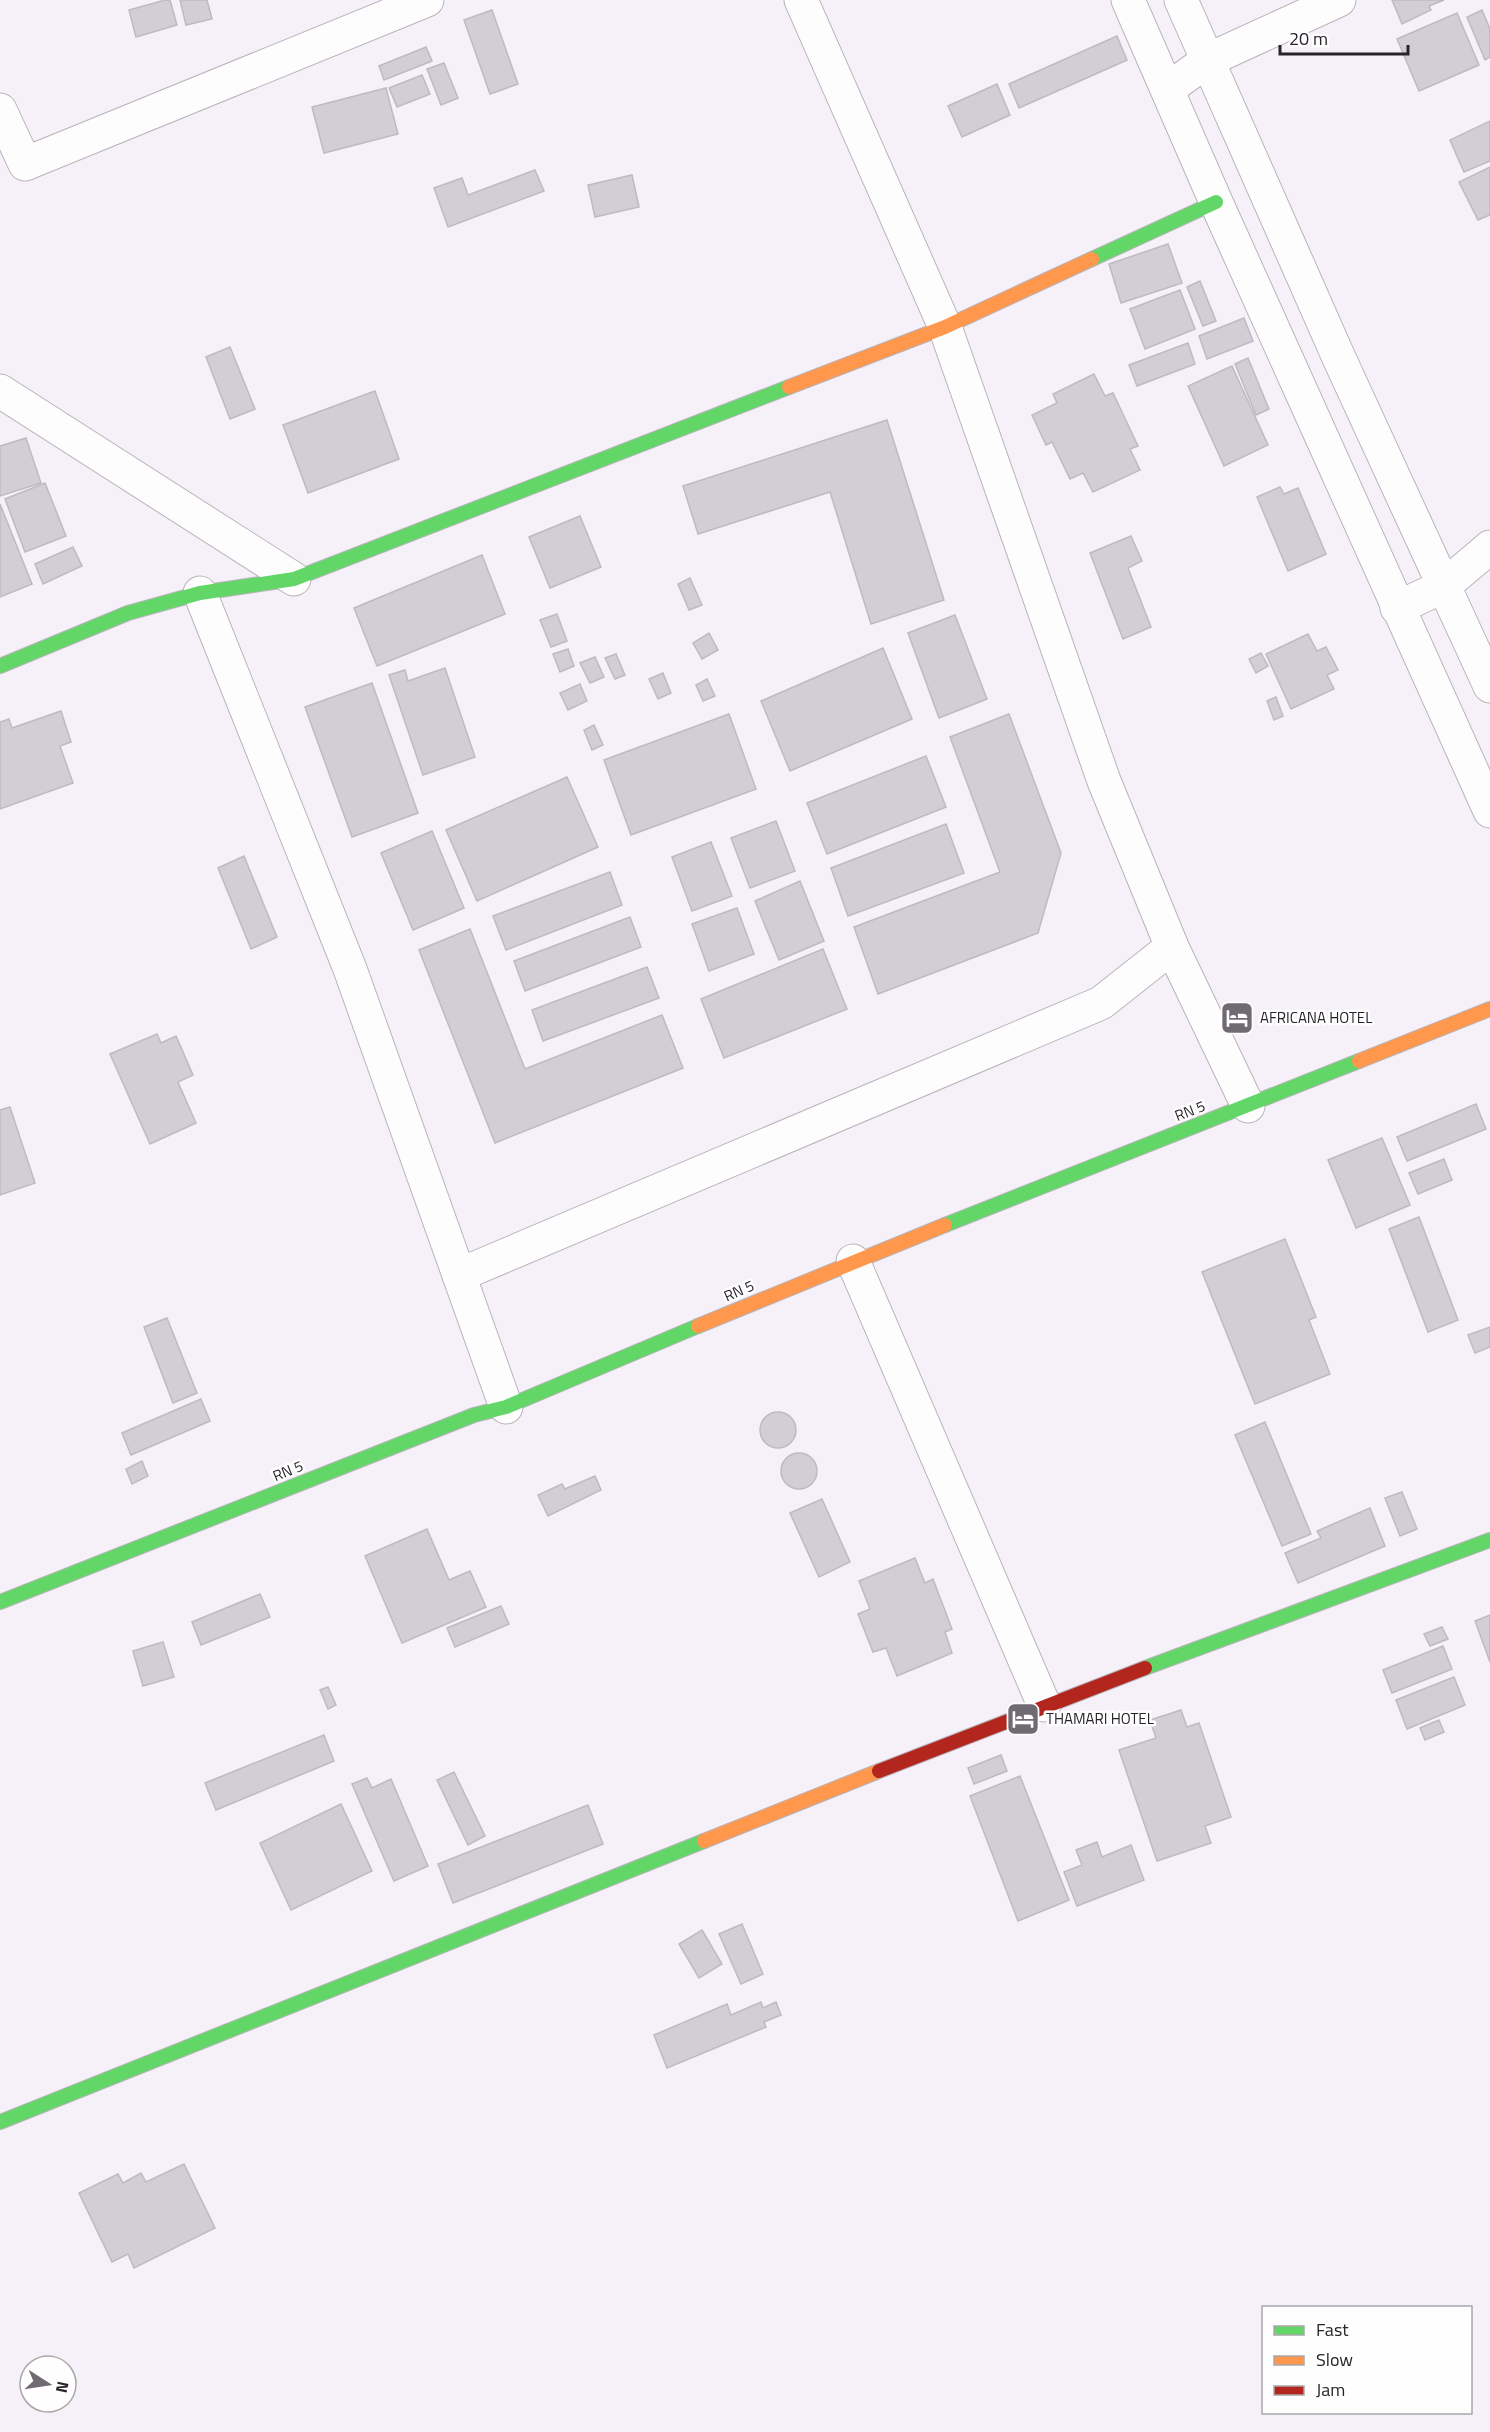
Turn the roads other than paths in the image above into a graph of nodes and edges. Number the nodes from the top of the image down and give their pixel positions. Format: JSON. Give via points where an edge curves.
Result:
{"nodes":[{"id":1,"x":427,"y":0,"type":"edge"},
{"id":2,"x":801,"y":0,"type":"edge"},
{"id":3,"x":1128,"y":0,"type":"edge"},
{"id":4,"x":1181,"y":0,"type":"edge"},
{"id":5,"x":1339,"y":0,"type":"edge"},
{"id":6,"x":1208,"y":60,"type":"junction"},
{"id":7,"x":1168,"y":89,"type":"junction"},
{"id":8,"x":0,"y":110,"type":"edge"},
{"id":9,"x":1215,"y":202,"type":"junction"},
{"id":10,"x":945,"y":327,"type":"junction"},
{"id":11,"x":0,"y":391,"type":"edge"},
{"id":12,"x":1490,"y":547,"type":"edge"},
{"id":13,"x":294,"y":579,"type":"junction"},
{"id":14,"x":1444,"y":586,"type":"junction"},
{"id":15,"x":200,"y":593,"type":"junction"},
{"id":16,"x":1397,"y":608,"type":"junction"},
{"id":17,"x":0,"y":666,"type":"edge"},
{"id":18,"x":1490,"y":686,"type":"edge"},
{"id":19,"x":1490,"y":811,"type":"edge"},
{"id":20,"x":1172,"y":947,"type":"junction"},
{"id":21,"x":1490,"y":1009,"type":"edge"},
{"id":22,"x":1248,"y":1106,"type":"junction"},
{"id":23,"x":853,"y":1261,"type":"junction"},
{"id":24,"x":459,"y":1275,"type":"junction"},
{"id":25,"x":506,"y":1407,"type":"junction"},
{"id":26,"x":1490,"y":1540,"type":"edge"},
{"id":27,"x":0,"y":1602,"type":"edge"},
{"id":28,"x":1044,"y":1705,"type":"junction"},
{"id":29,"x":0,"y":2122,"type":"edge"}],
"edges":[{"from":1,"to":8,"type":"street","via":[[25,164]]},
{"from":2,"to":10,"type":"street"},
{"from":3,"to":7,"type":"street"},
{"from":4,"to":6,"type":"street"},
{"from":5,"to":6,"type":"street"},
{"from":6,"to":7,"type":"street"},
{"from":6,"to":14,"type":"street"},
{"from":7,"to":9,"type":"street"},
{"from":9,"to":10,"type":"street"},
{"from":9,"to":16,"type":"street"},
{"from":10,"to":13,"type":"street"},
{"from":10,"to":20,"type":"street","via":[[1104,782]]},
{"from":11,"to":13,"type":"street"},
{"from":12,"to":14,"type":"street"},
{"from":13,"to":15,"type":"street"},
{"from":14,"to":16,"type":"street"},
{"from":14,"to":18,"type":"street"},
{"from":15,"to":17,"type":"street","via":[[128,613]]},
{"from":15,"to":24,"type":"street","via":[[350,969]]},
{"from":16,"to":19,"type":"street"},
{"from":20,"to":22,"type":"street"},
{"from":20,"to":24,"type":"street","via":[[1101,1003]]},
{"from":21,"to":22,"type":"street","name":"RN 5","number":"RN 5"},
{"from":22,"to":23,"type":"street","name":"RN 5","number":"RN 5"},
{"from":23,"to":25,"type":"street","name":"RN 5","number":"RN 5"},
{"from":23,"to":28,"type":"street"},
{"from":24,"to":25,"type":"street"},
{"from":25,"to":27,"type":"street","name":"RN 5","number":"RN 5","via":[[474,1415]]},
{"from":26,"to":28,"type":"street"},
{"from":28,"to":29,"type":"street"}]}
